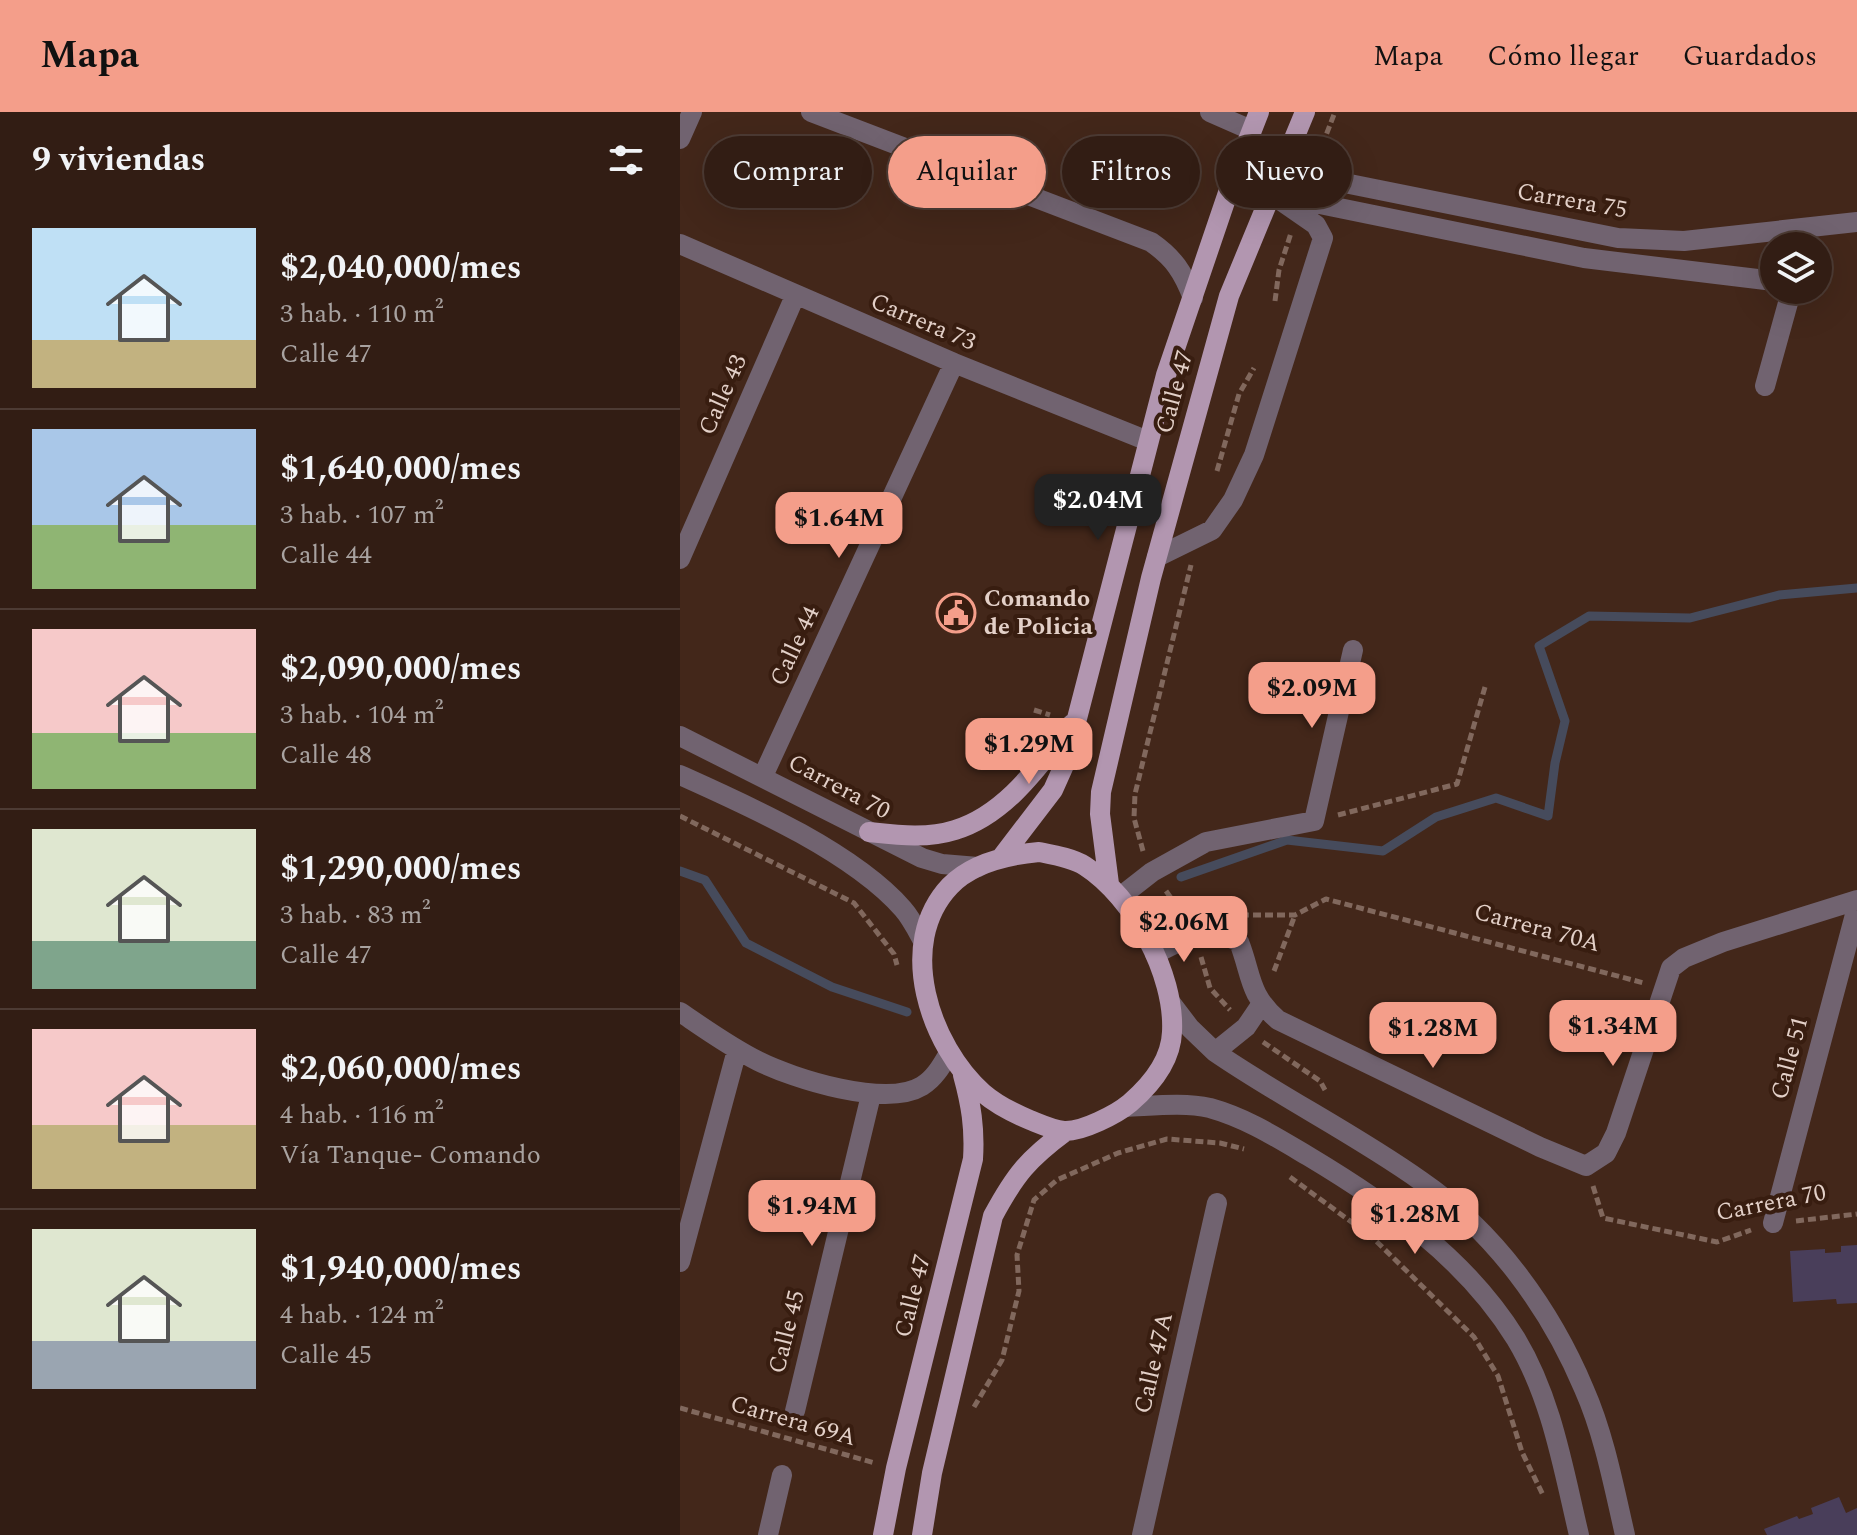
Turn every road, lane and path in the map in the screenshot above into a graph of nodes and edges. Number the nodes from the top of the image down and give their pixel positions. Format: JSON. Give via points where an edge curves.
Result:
{"nodes":[{"id":1,"x":692,"y":112,"type":"edge"},
{"id":2,"x":811,"y":112,"type":"edge"},
{"id":3,"x":1210,"y":112,"type":"edge"},
{"id":4,"x":1305,"y":112,"type":"edge"},
{"id":5,"x":1335,"y":112,"type":"edge"},
{"id":6,"x":1255,"y":121,"type":"edge"},
{"id":7,"x":1295,"y":136,"type":"edge"},
{"id":8,"x":1326,"y":136,"type":"edge"},
{"id":9,"x":680,"y":139,"type":"edge"},
{"id":10,"x":1352,"y":184,"type":"edge"},
{"id":11,"x":1265,"y":208,"type":"edge"},
{"id":12,"x":1293,"y":208,"type":"edge"},
{"id":13,"x":1339,"y":208,"type":"edge"},
{"id":14,"x":1298,"y":211,"type":"junction"},
{"id":15,"x":1857,"y":222,"type":"edge"},
{"id":16,"x":680,"y":244,"type":"edge"},
{"id":17,"x":1760,"y":279,"type":"edge"},
{"id":18,"x":795,"y":296,"type":"junction"},
{"id":19,"x":1193,"y":298,"type":"junction"},
{"id":20,"x":1275,"y":302,"type":"dead end"},
{"id":21,"x":1788,"y":304,"type":"edge"},
{"id":22,"x":954,"y":363,"type":"junction"},
{"id":23,"x":1257,"y":363,"type":"dead end"},
{"id":24,"x":1765,"y":386,"type":"dead end"},
{"id":25,"x":1148,"y":441,"type":"junction"},
{"id":26,"x":1215,"y":480,"type":"dead end"},
{"id":27,"x":1199,"y":537,"type":"junction"},
{"id":28,"x":1157,"y":557,"type":"junction"},
{"id":29,"x":680,"y":559,"type":"edge"},
{"id":30,"x":1353,"y":650,"type":"dead end"},
{"id":31,"x":1485,"y":687,"type":"dead end"},
{"id":32,"x":1075,"y":721,"type":"junction"},
{"id":33,"x":680,"y":736,"type":"edge"},
{"id":34,"x":680,"y":775,"type":"edge"},
{"id":35,"x":763,"y":776,"type":"junction"},
{"id":36,"x":680,"y":816,"type":"edge"},
{"id":37,"x":1314,"y":821,"type":"junction"},
{"id":38,"x":869,"y":832,"type":"junction"},
{"id":39,"x":1001,"y":858,"type":"junction"},
{"id":40,"x":978,"y":867,"type":"junction"},
{"id":41,"x":1152,"y":872,"type":"junction"},
{"id":42,"x":1114,"y":890,"type":"junction"},
{"id":43,"x":1857,"y":900,"type":"edge"},
{"id":44,"x":1857,"y":907,"type":"edge"},
{"id":45,"x":1231,"y":915,"type":"dead end"},
{"id":46,"x":1295,"y":915,"type":"junction"},
{"id":47,"x":1193,"y":935,"type":"junction"},
{"id":48,"x":923,"y":941,"type":"junction"},
{"id":49,"x":1155,"y":954,"type":"junction"},
{"id":50,"x":899,"y":970,"type":"dead end"},
{"id":51,"x":1662,"y":988,"type":"junction"},
{"id":52,"x":1171,"y":1003,"type":"junction"},
{"id":53,"x":1261,"y":1005,"type":"junction"},
{"id":54,"x":680,"y":1012,"type":"edge"},
{"id":55,"x":1246,"y":1027,"type":"junction"},
{"id":56,"x":737,"y":1050,"type":"junction"},
{"id":57,"x":1215,"y":1052,"type":"junction"},
{"id":58,"x":955,"y":1061,"type":"junction"},
{"id":59,"x":1325,"y":1090,"type":"dead end"},
{"id":60,"x":871,"y":1095,"type":"junction"},
{"id":61,"x":1125,"y":1107,"type":"junction"},
{"id":62,"x":1066,"y":1131,"type":"junction"},
{"id":63,"x":1247,"y":1150,"type":"dead end"},
{"id":64,"x":1586,"y":1166,"type":"junction"},
{"id":65,"x":1281,"y":1169,"type":"dead end"},
{"id":66,"x":1217,"y":1203,"type":"dead end"},
{"id":67,"x":1857,"y":1214,"type":"edge"},
{"id":68,"x":1773,"y":1223,"type":"junction"},
{"id":69,"x":680,"y":1262,"type":"edge"},
{"id":70,"x":680,"y":1408,"type":"edge"},
{"id":71,"x":795,"y":1411,"type":"joint"},
{"id":72,"x":969,"y":1416,"type":"dead end"},
{"id":73,"x":789,"y":1439,"type":"junction"},
{"id":74,"x":896,"y":1468,"type":"junction"},
{"id":75,"x":782,"y":1475,"type":"joint"},
{"id":76,"x":1546,"y":1508,"type":"dead end"},
{"id":77,"x":768,"y":1535,"type":"edge"},
{"id":78,"x":883,"y":1535,"type":"edge"},
{"id":79,"x":922,"y":1535,"type":"edge"},
{"id":80,"x":1142,"y":1535,"type":"edge"},
{"id":81,"x":1579,"y":1535,"type":"edge"},
{"id":82,"x":1625,"y":1535,"type":"edge"}],
"edges":[{"from":1,"to":9,"type":"street"},
{"from":2,"to":19,"type":"street","via":[[1151,242],[1183,272]]},
{"from":3,"to":6,"type":"street"},
{"from":4,"to":7,"type":"main road","name":"Calle 47"},
{"from":5,"to":8,"type":"path"},
{"from":6,"to":19,"type":"main road","name":"Calle 47"},
{"from":10,"to":15,"type":"street","name":"Carrera 75","via":[[1618,238],[1684,241]]},
{"from":11,"to":28,"type":"main road","name":"Calle 47","via":[[1229,296]]},
{"from":12,"to":14,"type":"street"},
{"from":13,"to":17,"type":"street","via":[[1584,258]]},
{"from":14,"to":20,"type":"path"},
{"from":14,"to":27,"type":"street","via":[[1323,238],[1313,274],[1254,455],[1233,500],[1212,530]]},
{"from":16,"to":18,"type":"street","name":"Carrera 73"},
{"from":18,"to":22,"type":"street","name":"Carrera 73"},
{"from":18,"to":29,"type":"street","name":"Calle 43"},
{"from":19,"to":25,"type":"main road","name":"Calle 47"},
{"from":21,"to":24,"type":"street"},
{"from":22,"to":25,"type":"street","name":"Carrera 73"},
{"from":22,"to":35,"type":"street","name":"Calle 44"},
{"from":23,"to":26,"type":"path","via":[[1239,394]]},
{"from":25,"to":32,"type":"main road","name":"Calle 47"},
{"from":27,"to":28,"type":"street"},
{"from":27,"to":41,"type":"path","via":[[1135,794],[1134,818]]},
{"from":28,"to":42,"type":"main road","name":"Calle 47","via":[[1101,792]]},
{"from":30,"to":37,"type":"street"},
{"from":31,"to":37,"type":"path","via":[[1457,784]]},
{"from":32,"to":38,"type":"main road","via":[[1016,792],[991,812],[955,830],[915,836]]},
{"from":32,"to":39,"type":"main road","name":"Calle 47","via":[[1053,790]]},
{"from":33,"to":35,"type":"street","name":"Carrera 70"},
{"from":34,"to":48,"type":"street","via":[[749,807],[865,875],[904,910]]},
{"from":35,"to":38,"type":"street","name":"Carrera 70"},
{"from":36,"to":50,"type":"path","via":[[854,903],[894,954]]},
{"from":37,"to":41,"type":"street","via":[[1206,842]]},
{"from":38,"to":40,"type":"street","name":"Carrera 70","via":[[922,858]]},
{"from":39,"to":40,"type":"main road"},
{"from":39,"to":42,"type":"main road","via":[[1039,852],[1060,857],[1082,864]]},
{"from":40,"to":48,"type":"main road","via":[[951,884],[936,904]]},
{"from":41,"to":42,"type":"street"},
{"from":41,"to":47,"type":"path"},
{"from":42,"to":49,"type":"main road"},
{"from":43,"to":51,"type":"street","via":[[1684,958],[1671,968]]},
{"from":44,"to":68,"type":"street","name":"Calle 51"},
{"from":45,"to":46,"type":"path","name":"Carrera 70A"},
{"from":46,"to":51,"type":"path","name":"Carrera 70A","via":[[1326,899]]},
{"from":46,"to":53,"type":"path"},
{"from":47,"to":49,"type":"street"},
{"from":47,"to":53,"type":"street","via":[[1213,933],[1239,942]]},
{"from":47,"to":55,"type":"path","via":[[1210,988]]},
{"from":48,"to":58,"type":"main road","via":[[931,1012]]},
{"from":49,"to":52,"type":"main road"},
{"from":51,"to":64,"type":"street","via":[[1616,1133],[1606,1153]]},
{"from":52,"to":57,"type":"street"},
{"from":52,"to":61,"type":"main road","via":[[1173,1033],[1159,1072]]},
{"from":53,"to":55,"type":"street"},
{"from":53,"to":64,"type":"street","via":[[1278,1020]]},
{"from":54,"to":56,"type":"street"},
{"from":55,"to":57,"type":"street"},
{"from":55,"to":59,"type":"path"},
{"from":56,"to":60,"type":"street","via":[[781,1072]]},
{"from":56,"to":69,"type":"street"},
{"from":57,"to":82,"type":"street","via":[[1425,1183],[1479,1231],[1528,1286],[1586,1392]]},
{"from":58,"to":60,"type":"street","via":[[924,1085],[899,1094]]},
{"from":58,"to":62,"type":"main road","via":[[1000,1106]]},
{"from":58,"to":74,"type":"main road","name":"Calle 47","via":[[972,1108],[973,1159]]},
{"from":60,"to":71,"type":"street","name":"Calle 45"},
{"from":61,"to":62,"type":"main road"},
{"from":61,"to":81,"type":"street","via":[[1206,1107],[1237,1116],[1367,1192],[1421,1231],[1474,1284],[1516,1339],[1547,1403]]},
{"from":62,"to":79,"type":"main road","via":[[1019,1171],[993,1216]]},
{"from":63,"to":72,"type":"path","via":[[1167,1139],[1057,1180],[1034,1200],[1017,1255],[1019,1291],[1002,1360]]},
{"from":64,"to":68,"type":"path","name":"Carrera 70","via":[[1603,1218],[1717,1242]]},
{"from":65,"to":76,"type":"path","via":[[1372,1237],[1474,1337],[1498,1376]]},
{"from":66,"to":80,"type":"street","name":"Calle 47A"},
{"from":67,"to":68,"type":"path","name":"Carrera 70"},
{"from":70,"to":73,"type":"path","name":"Carrera 69A"},
{"from":71,"to":73,"type":"path","name":"Calle 45"},
{"from":73,"to":74,"type":"path","name":"Carrera 69A"},
{"from":73,"to":75,"type":"path","name":"Calle 45"},
{"from":74,"to":78,"type":"main road","name":"Calle 47"},
{"from":75,"to":77,"type":"street"}]}
